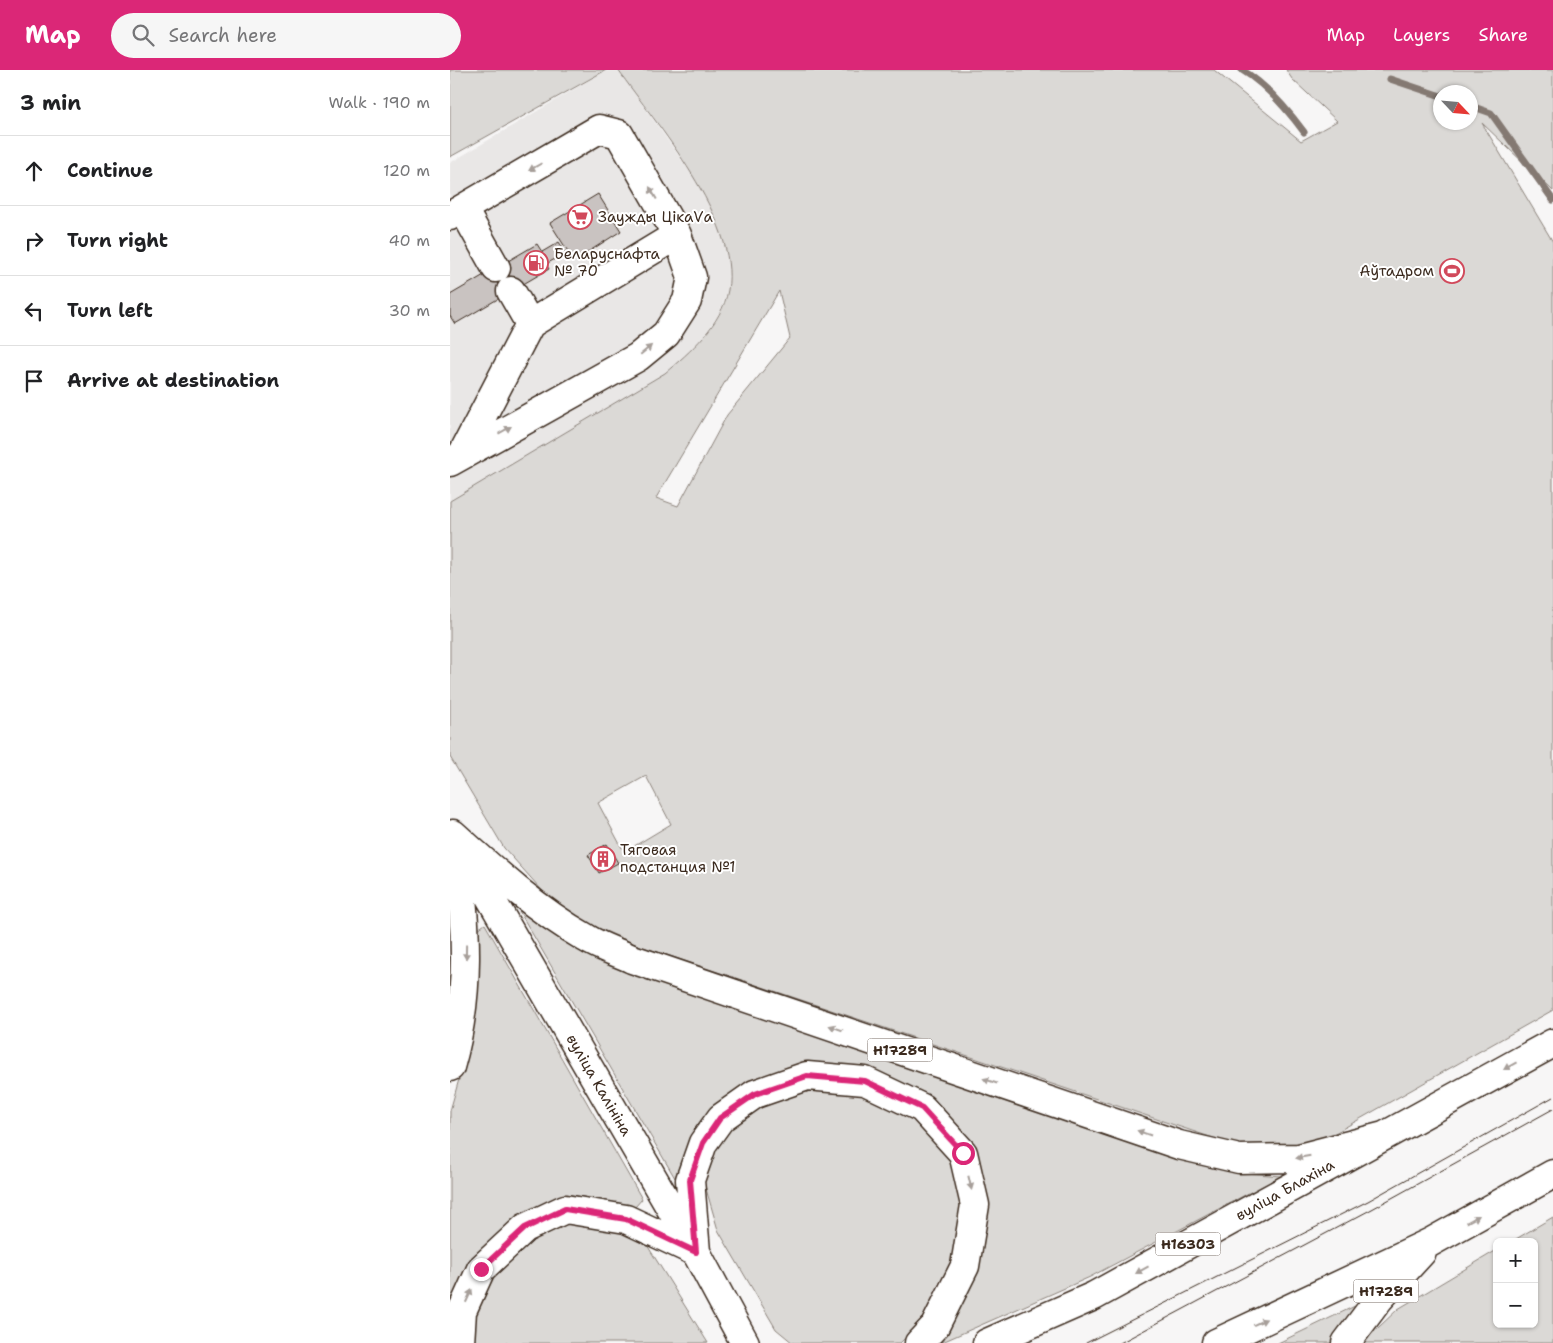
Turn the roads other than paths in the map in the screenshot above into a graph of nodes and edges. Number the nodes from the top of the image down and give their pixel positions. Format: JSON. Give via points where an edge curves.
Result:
{"nodes":[{"id":1,"x":456,"y":213,"type":"edge"},
{"id":2,"x":677,"y":235,"type":"junction"},
{"id":3,"x":496,"y":268,"type":"dead end"},
{"id":4,"x":511,"y":291,"type":"dead end"},
{"id":5,"x":530,"y":324,"type":"junction"},
{"id":6,"x":454,"y":450,"type":"edge"},
{"id":7,"x":452,"y":831,"type":"edge"},
{"id":8,"x":1553,"y":1042,"type":"edge"},
{"id":9,"x":450,"y":1067,"type":"edge"},
{"id":10,"x":1384,"y":1136,"type":"junction"},
{"id":11,"x":1553,"y":1174,"type":"edge"},
{"id":12,"x":1430,"y":1242,"type":"junction"},
{"id":13,"x":696,"y":1252,"type":"junction"},
{"id":14,"x":460,"y":1343,"type":"edge"},
{"id":15,"x":746,"y":1343,"type":"edge"},
{"id":16,"x":919,"y":1343,"type":"edge"},
{"id":17,"x":987,"y":1343,"type":"edge"},
{"id":18,"x":1216,"y":1343,"type":"edge"},
{"id":19,"x":1346,"y":1343,"type":"edge"}],
"edges":[{"from":2,"to":1,"type":"main road","one_way":true,"via":[[619,134],[599,129]]},
{"from":1,"to":3,"type":"main road"},
{"from":2,"to":5,"type":"main road"},
{"from":6,"to":2,"type":"main road","one_way":true,"via":[[638,357],[666,334],[687,301],[692,277]]},
{"from":4,"to":5,"type":"main road"},
{"from":5,"to":6,"type":"main road"},
{"from":7,"to":9,"type":"main road","one_way":true,"via":[[463,898],[466,944],[464,999]]},
{"from":10,"to":7,"type":"main road","number":"Н17289","one_way":true,"via":[[1300,1158],[1239,1159],[1179,1145],[632,959],[587,939],[542,908],[497,873]]},
{"from":7,"to":13,"type":"main road","name":"вуліца Калініна","number":"Н17289"},
{"from":8,"to":10,"type":"main road","name":"вуліца Блахіна","one_way":true},
{"from":10,"to":17,"type":"main road","name":"вуліца Блахіна","number":"Н16303","one_way":true,"via":[[1094,1296]]},
{"from":12,"to":11,"type":"main road","one_way":true},
{"from":18,"to":12,"type":"main road","one_way":true},
{"from":12,"to":19,"type":"main road","number":"Н17289","via":[[1379,1299]]},
{"from":14,"to":13,"type":"main road","one_way":true,"via":[[462,1311],[481,1269],[525,1228],[565,1209],[626,1219]]},
{"from":13,"to":15,"type":"main road","name":"вуліца Калініна","number":"Н17289"},
{"from":13,"to":16,"type":"main road","number":"Н17289","one_way":true,"via":[[690,1180],[703,1143],[720,1118],[755,1094],[807,1076],[865,1081],[922,1108],[963,1153],[975,1206],[965,1266],[935,1326]]}]}
